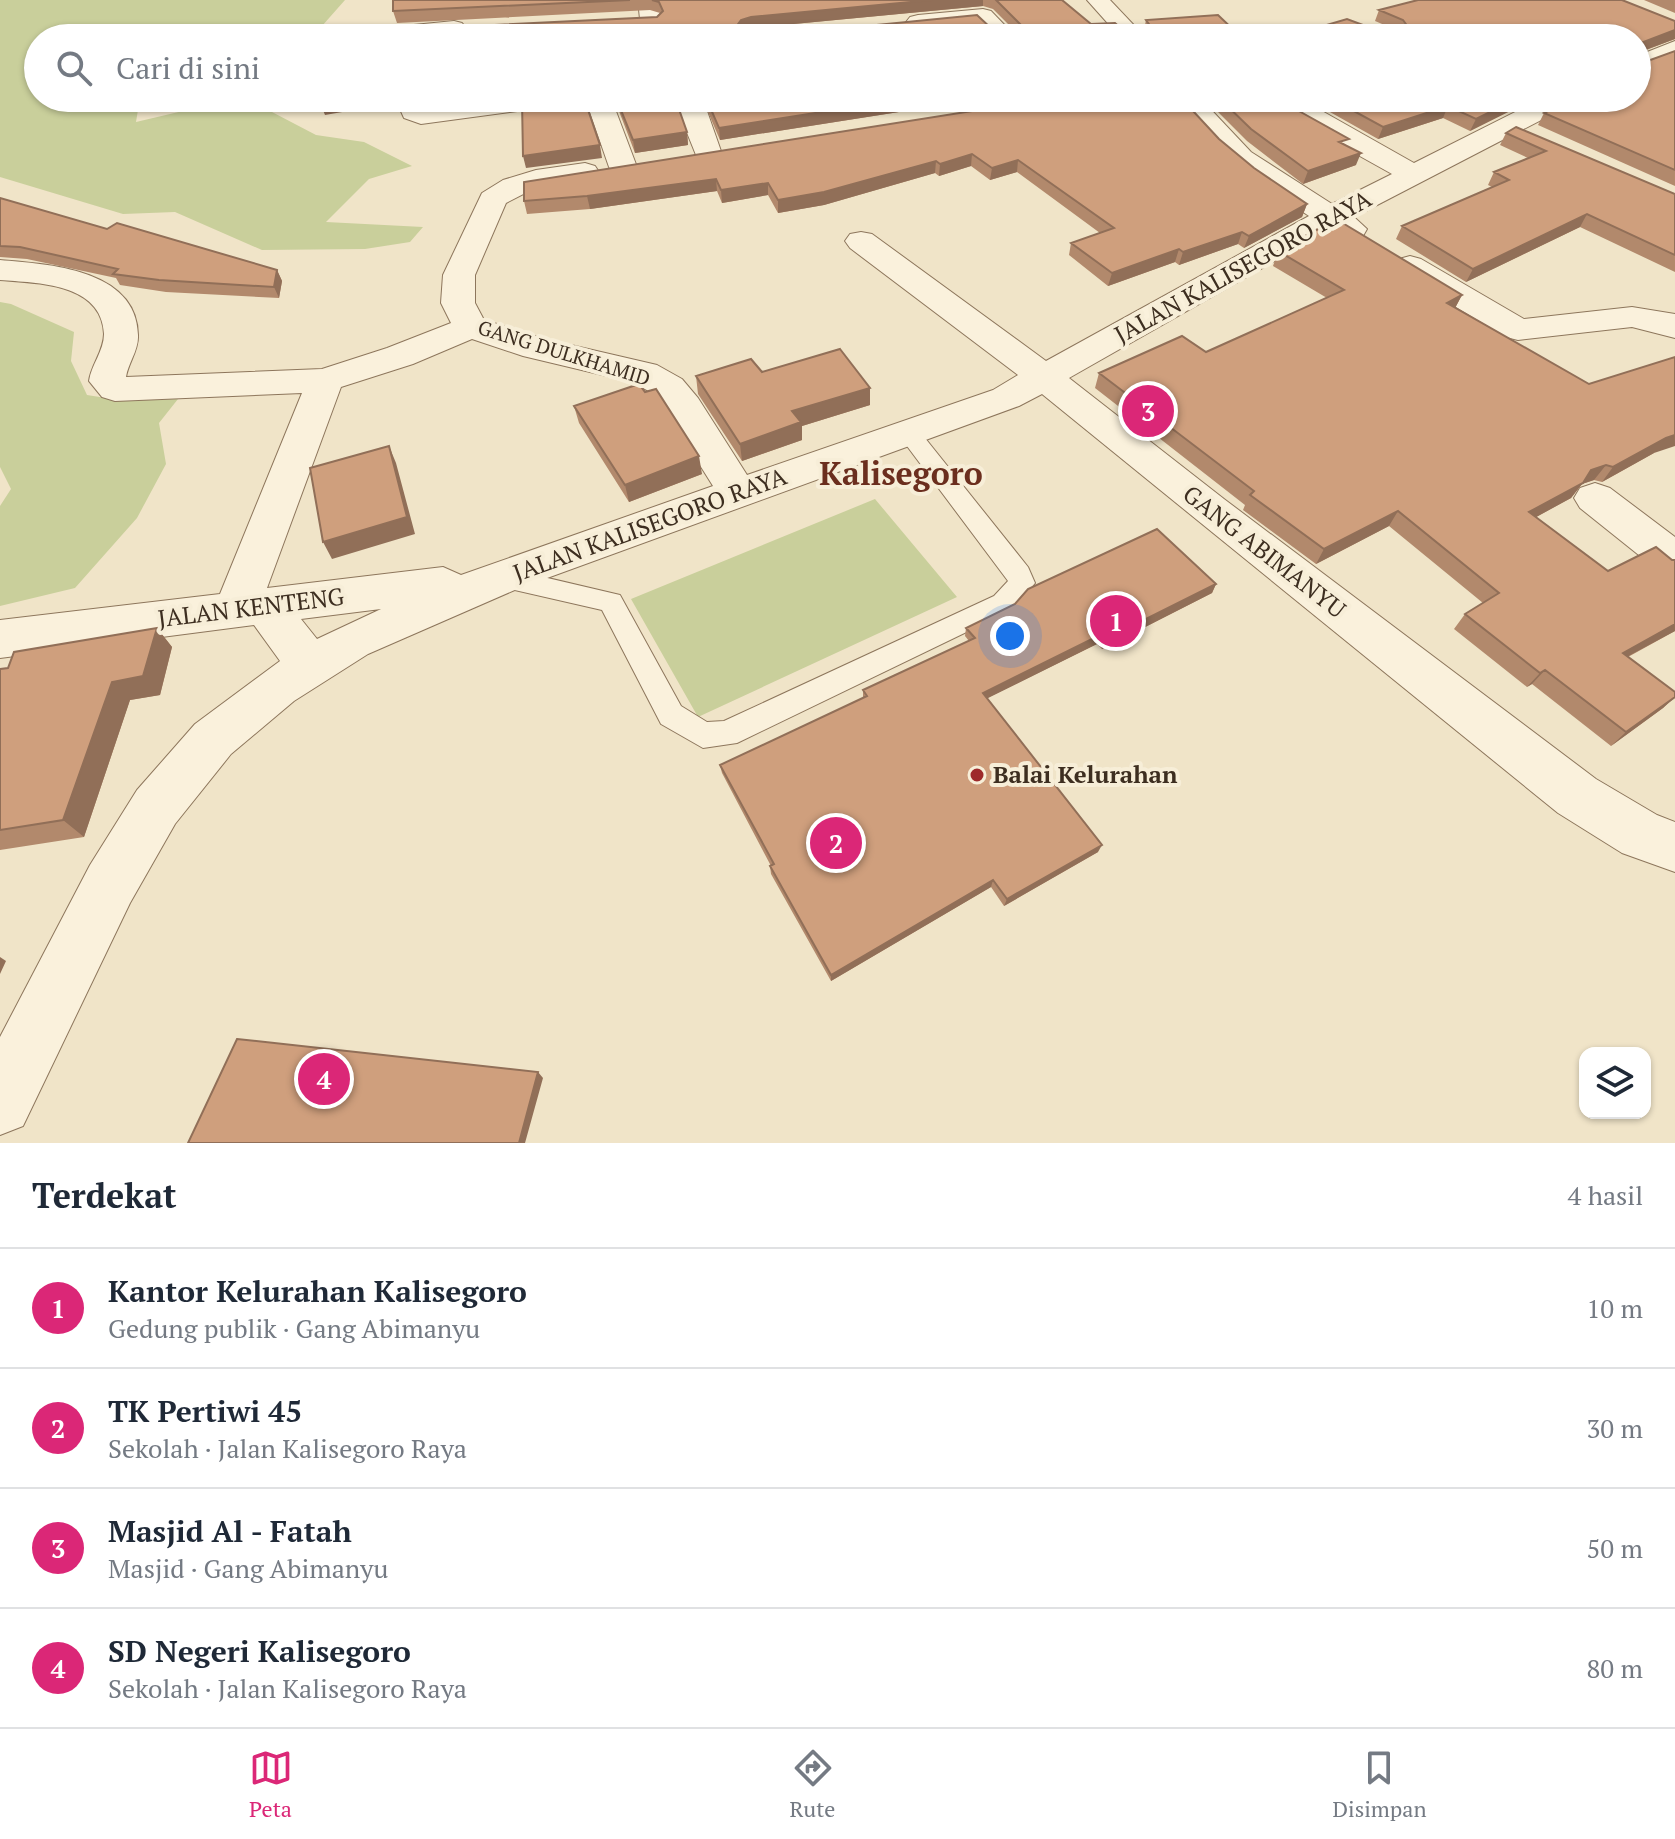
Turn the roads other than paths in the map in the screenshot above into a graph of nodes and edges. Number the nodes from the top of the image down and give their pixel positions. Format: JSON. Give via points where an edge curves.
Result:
{"nodes":[{"id":1,"x":1098,"y":0,"type":"edge"},
{"id":2,"x":975,"y":8,"type":"edge"},
{"id":3,"x":897,"y":24,"type":"edge"},
{"id":4,"x":991,"y":24,"type":"edge"},
{"id":5,"x":1121,"y":24,"type":"edge"},
{"id":6,"x":1675,"y":48,"type":"edge"},
{"id":7,"x":1651,"y":59,"type":"edge"},
{"id":8,"x":413,"y":112,"type":"edge"},
{"id":9,"x":451,"y":112,"type":"edge"},
{"id":10,"x":613,"y":112,"type":"edge"},
{"id":11,"x":693,"y":112,"type":"edge"},
{"id":12,"x":1198,"y":112,"type":"edge"},
{"id":13,"x":1301,"y":112,"type":"edge"},
{"id":14,"x":1534,"y":113,"type":"edge"},
{"id":15,"x":739,"y":149,"type":"edge"},
{"id":16,"x":666,"y":160,"type":"junction"},
{"id":17,"x":1413,"y":174,"type":"junction"},
{"id":18,"x":1332,"y":216,"type":"junction"},
{"id":19,"x":861,"y":241,"type":"dead end"},
{"id":20,"x":0,"y":270,"type":"edge"},
{"id":21,"x":470,"y":327,"type":"junction"},
{"id":22,"x":1675,"y":328,"type":"edge"},
{"id":23,"x":1044,"y":377,"type":"junction"},
{"id":24,"x":325,"y":380,"type":"junction"},
{"id":25,"x":909,"y":433,"type":"junction"},
{"id":26,"x":738,"y":494,"type":"junction"},
{"id":27,"x":1595,"y":498,"type":"dead end"},
{"id":28,"x":1675,"y":560,"type":"edge"},
{"id":29,"x":501,"y":577,"type":"junction"},
{"id":30,"x":251,"y":608,"type":"junction"},
{"id":31,"x":0,"y":639,"type":"edge"},
{"id":32,"x":311,"y":666,"type":"junction"},
{"id":33,"x":1675,"y":847,"type":"edge"},
{"id":34,"x":0,"y":1103,"type":"edge"}],
"edges":[{"from":1,"to":5,"type":"street"},
{"from":2,"to":3,"type":"street"},
{"from":2,"to":4,"type":"street"},
{"from":6,"to":7,"type":"street"},
{"from":8,"to":9,"type":"street"},
{"from":10,"to":16,"type":"street"},
{"from":11,"to":16,"type":"street"},
{"from":12,"to":18,"type":"street","via":[[1243,159]]},
{"from":13,"to":17,"type":"street"},
{"from":14,"to":17,"type":"street","name":"JALAN KALISEGORO RAYA"},
{"from":15,"to":16,"type":"street","name":"GANG DULKHAMID"},
{"from":16,"to":21,"type":"street","name":"GANG DULKHAMID","via":[[538,179],[502,190],[487,209],[459,275],[458,303]]},
{"from":17,"to":18,"type":"street","name":"JALAN KALISEGORO RAYA"},
{"from":18,"to":22,"type":"street","via":[[1518,330],[1632,317]]},
{"from":18,"to":23,"type":"street","name":"JALAN KALISEGORO RAYA"},
{"from":19,"to":23,"type":"street","name":"GANG ABIMANYU"},
{"from":20,"to":24,"type":"street","via":[[89,285],[114,307],[121,334],[107,381],[115,389]]},
{"from":21,"to":24,"type":"street"},
{"from":21,"to":26,"type":"street","name":"GANG DULKHAMID","via":[[644,373],[669,387]]},
{"from":23,"to":25,"type":"street","name":"JALAN KALISEGORO RAYA","via":[[1006,398]]},
{"from":23,"to":33,"type":"street","name":"GANG ABIMANYU","via":[[1577,796],[1641,835]]},
{"from":24,"to":30,"type":"street"},
{"from":25,"to":26,"type":"street","name":"JALAN KALISEGORO RAYA"},
{"from":25,"to":29,"type":"lane","via":[[1022,583],[1003,603],[727,734],[703,735],[671,715],[611,602]]},
{"from":26,"to":29,"type":"street","name":"JALAN KALISEGORO RAYA"},
{"from":27,"to":28,"type":"street"},
{"from":29,"to":30,"type":"street","name":"JALAN KENTENG"},
{"from":29,"to":32,"type":"street","name":"JALAN KALISEGORO RAYA","via":[[386,625]]},
{"from":30,"to":31,"type":"street","name":"JALAN KENTENG"},
{"from":30,"to":32,"type":"street"},
{"from":32,"to":34,"type":"street","name":"JALAN KALISEGORO RAYA","via":[[213,739],[156,807],[110,884]]}]}
